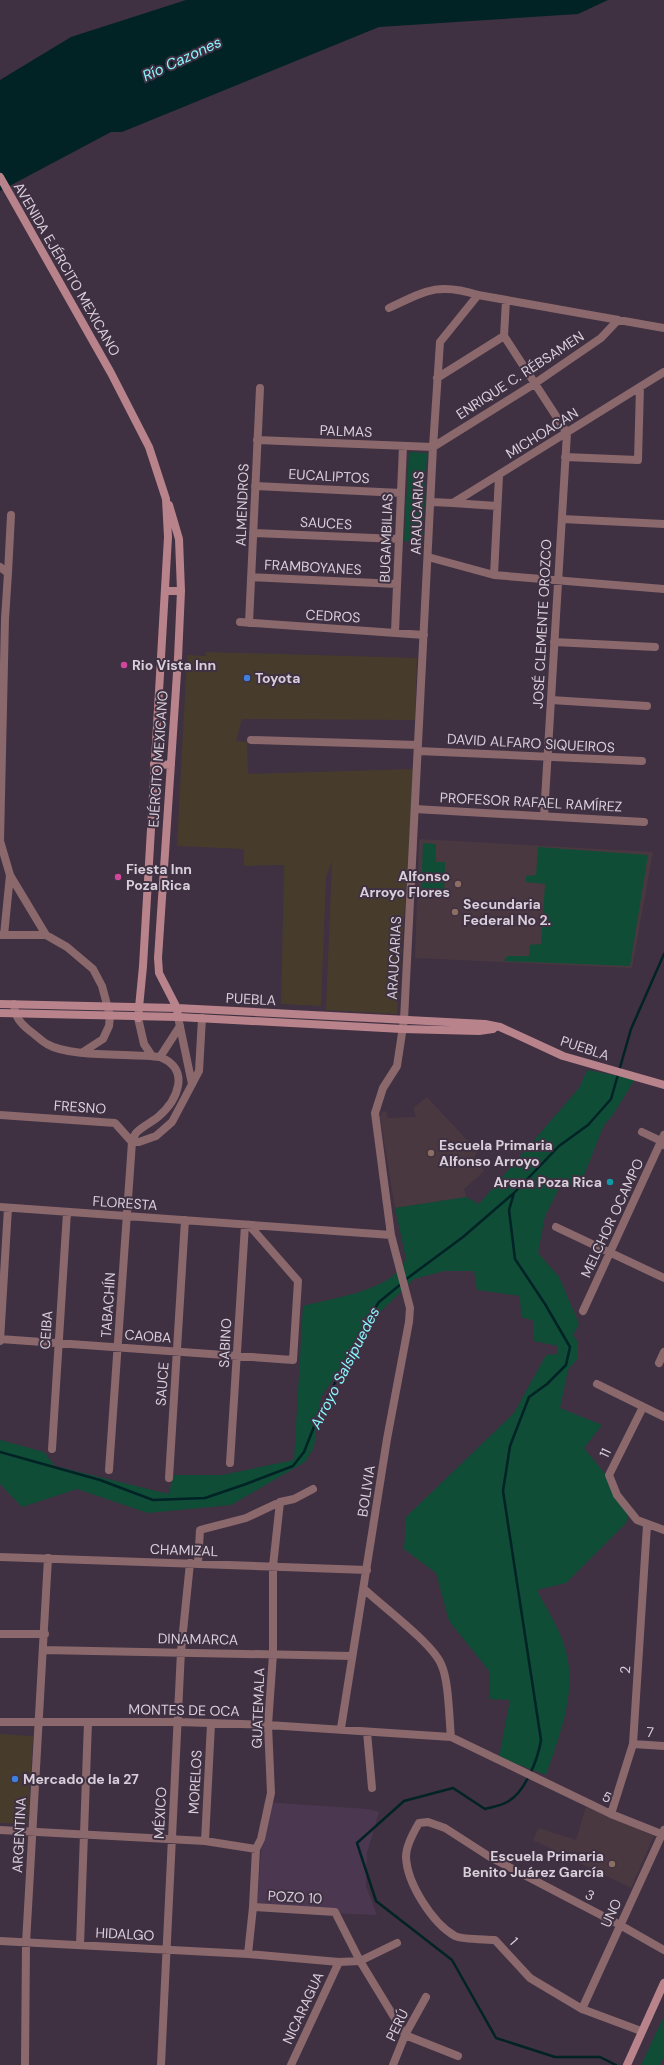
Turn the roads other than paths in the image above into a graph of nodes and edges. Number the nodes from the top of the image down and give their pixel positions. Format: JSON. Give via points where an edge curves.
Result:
{"nodes":[{"id":1,"x":0,"y":177,"type":"edge"},
{"id":2,"x":478,"y":295,"type":"junction"},
{"id":3,"x":506,"y":300,"type":"junction"},
{"id":4,"x":389,"y":308,"type":"dead end"},
{"id":5,"x":618,"y":320,"type":"junction"},
{"id":6,"x":664,"y":328,"type":"edge"},
{"id":7,"x":504,"y":336,"type":"junction"},
{"id":8,"x":664,"y":372,"type":"edge"},
{"id":9,"x":111,"y":373,"type":"joint"},
{"id":10,"x":437,"y":378,"type":"junction"},
{"id":11,"x":534,"y":384,"type":"junction"},
{"id":12,"x":640,"y":387,"type":"junction"},
{"id":13,"x":260,"y":388,"type":"dead end"},
{"id":14,"x":566,"y":432,"type":"junction"},
{"id":15,"x":257,"y":440,"type":"junction"},
{"id":16,"x":403,"y":446,"type":"junction"},
{"id":17,"x":433,"y":447,"type":"junction"},
{"id":18,"x":565,"y":457,"type":"junction"},
{"id":19,"x":499,"y":476,"type":"junction"},
{"id":20,"x":255,"y":486,"type":"junction"},
{"id":21,"x":401,"y":493,"type":"junction"},
{"id":22,"x":166,"y":499,"type":"junction"},
{"id":23,"x":430,"y":502,"type":"junction"},
{"id":24,"x":453,"y":503,"type":"junction"},
{"id":25,"x":497,"y":506,"type":"junction"},
{"id":26,"x":11,"y":515,"type":"dead end"},
{"id":27,"x":562,"y":519,"type":"junction"},
{"id":28,"x":664,"y":524,"type":"edge"},
{"id":29,"x":253,"y":532,"type":"junction"},
{"id":30,"x":398,"y":539,"type":"junction"},
{"id":31,"x":428,"y":557,"type":"junction"},
{"id":32,"x":0,"y":567,"type":"edge"},
{"id":33,"x":8,"y":573,"type":"junction"},
{"id":34,"x":494,"y":575,"type":"junction"},
{"id":35,"x":251,"y":576,"type":"junction"},
{"id":36,"x":558,"y":579,"type":"junction"},
{"id":37,"x":397,"y":584,"type":"junction"},
{"id":38,"x":664,"y":589,"type":"edge"},
{"id":39,"x":165,"y":591,"type":"junction"},
{"id":40,"x":181,"y":591,"type":"junction"},
{"id":41,"x":240,"y":622,"type":"dead end"},
{"id":42,"x":249,"y":622,"type":"junction"},
{"id":43,"x":395,"y":632,"type":"junction"},
{"id":44,"x":424,"y":635,"type":"junction"},
{"id":45,"x":554,"y":642,"type":"junction"},
{"id":46,"x":655,"y":647,"type":"dead end"},
{"id":47,"x":551,"y":700,"type":"junction"},
{"id":48,"x":647,"y":706,"type":"dead end"},
{"id":49,"x":252,"y":740,"type":"dead end"},
{"id":50,"x":418,"y":748,"type":"junction"},
{"id":51,"x":548,"y":756,"type":"junction"},
{"id":52,"x":642,"y":761,"type":"dead end"},
{"id":53,"x":154,"y":764,"type":"junction"},
{"id":54,"x":171,"y":765,"type":"junction"},
{"id":55,"x":415,"y":809,"type":"junction"},
{"id":56,"x":544,"y":816,"type":"junction"},
{"id":57,"x":644,"y":822,"type":"dead end"},
{"id":58,"x":10,"y":875,"type":"junction"},
{"id":59,"x":46,"y":934,"type":"junction"},
{"id":60,"x":2,"y":935,"type":"edge"},
{"id":61,"x":143,"y":966,"type":"junction"},
{"id":62,"x":159,"y":972,"type":"junction"},
{"id":63,"x":0,"y":1004,"type":"edge"},
{"id":64,"x":14,"y":1004,"type":"junction"},
{"id":65,"x":108,"y":1006,"type":"junction"},
{"id":66,"x":139,"y":1007,"type":"junction"},
{"id":67,"x":177,"y":1008,"type":"junction"},
{"id":68,"x":0,"y":1013,"type":"edge"},
{"id":69,"x":14,"y":1014,"type":"junction"},
{"id":70,"x":110,"y":1016,"type":"junction"},
{"id":71,"x":178,"y":1017,"type":"junction"},
{"id":72,"x":138,"y":1018,"type":"junction"},
{"id":73,"x":202,"y":1018,"type":"junction"},
{"id":74,"x":404,"y":1020,"type":"junction"},
{"id":75,"x":180,"y":1026,"type":"junction"},
{"id":76,"x":500,"y":1028,"type":"junction"},
{"id":77,"x":402,"y":1029,"type":"junction"},
{"id":78,"x":83,"y":1052,"type":"junction"},
{"id":79,"x":156,"y":1057,"type":"junction"},
{"id":80,"x":192,"y":1084,"type":"junction"},
{"id":81,"x":664,"y":1085,"type":"edge"},
{"id":82,"x":0,"y":1115,"type":"edge"},
{"id":83,"x":642,"y":1132,"type":"dead end"},
{"id":84,"x":663,"y":1141,"type":"edge"},
{"id":85,"x":132,"y":1142,"type":"junction"},
{"id":86,"x":4,"y":1207,"type":"edge"},
{"id":87,"x":67,"y":1212,"type":"junction"},
{"id":88,"x":127,"y":1216,"type":"junction"},
{"id":89,"x":185,"y":1220,"type":"junction"},
{"id":90,"x":247,"y":1225,"type":"junction"},
{"id":91,"x":556,"y":1227,"type":"dead end"},
{"id":92,"x":392,"y":1236,"type":"junction"},
{"id":93,"x":610,"y":1253,"type":"junction"},
{"id":94,"x":664,"y":1278,"type":"edge"},
{"id":95,"x":583,"y":1312,"type":"dead end"},
{"id":96,"x":0,"y":1340,"type":"edge"},
{"id":97,"x":59,"y":1343,"type":"junction"},
{"id":98,"x":119,"y":1347,"type":"junction"},
{"id":99,"x":177,"y":1352,"type":"junction"},
{"id":100,"x":664,"y":1352,"type":"edge"},
{"id":101,"x":237,"y":1356,"type":"junction"},
{"id":102,"x":659,"y":1363,"type":"dead end"},
{"id":103,"x":598,"y":1384,"type":"dead end"},
{"id":104,"x":642,"y":1407,"type":"junction"},
{"id":105,"x":664,"y":1417,"type":"edge"},
{"id":106,"x":52,"y":1449,"type":"dead end"},
{"id":107,"x":230,"y":1463,"type":"dead end"},
{"id":108,"x":109,"y":1470,"type":"dead end"},
{"id":109,"x":169,"y":1478,"type":"dead end"},
{"id":110,"x":313,"y":1489,"type":"dead end"},
{"id":111,"x":280,"y":1502,"type":"junction"},
{"id":112,"x":647,"y":1525,"type":"junction"},
{"id":113,"x":664,"y":1530,"type":"edge"},
{"id":114,"x":0,"y":1557,"type":"edge"},
{"id":115,"x":48,"y":1558,"type":"junction"},
{"id":116,"x":194,"y":1563,"type":"junction"},
{"id":117,"x":273,"y":1566,"type":"junction"},
{"id":118,"x":367,"y":1570,"type":"junction"},
{"id":119,"x":364,"y":1589,"type":"junction"},
{"id":120,"x":0,"y":1634,"type":"edge"},
{"id":121,"x":45,"y":1634,"type":"junction"},
{"id":122,"x":43,"y":1650,"type":"junction"},
{"id":123,"x":181,"y":1651,"type":"junction"},
{"id":124,"x":273,"y":1654,"type":"junction"},
{"id":125,"x":352,"y":1656,"type":"junction"},
{"id":126,"x":0,"y":1722,"type":"edge"},
{"id":127,"x":88,"y":1722,"type":"junction"},
{"id":128,"x":178,"y":1722,"type":"junction"},
{"id":129,"x":39,"y":1723,"type":"junction"},
{"id":130,"x":211,"y":1724,"type":"junction"},
{"id":131,"x":268,"y":1725,"type":"junction"},
{"id":132,"x":341,"y":1728,"type":"junction"},
{"id":133,"x":367,"y":1732,"type":"junction"},
{"id":134,"x":451,"y":1737,"type":"junction"},
{"id":135,"x":633,"y":1744,"type":"junction"},
{"id":136,"x":664,"y":1746,"type":"edge"},
{"id":137,"x":540,"y":1781,"type":"joint"},
{"id":138,"x":372,"y":1788,"type":"dead end"},
{"id":139,"x":611,"y":1814,"type":"junction"},
{"id":140,"x":419,"y":1823,"type":"joint"},
{"id":141,"x":0,"y":1830,"type":"edge"},
{"id":142,"x":33,"y":1832,"type":"junction"},
{"id":143,"x":663,"y":1833,"type":"edge"},
{"id":144,"x":84,"y":1834,"type":"junction"},
{"id":145,"x":171,"y":1839,"type":"junction"},
{"id":146,"x":205,"y":1841,"type":"junction"},
{"id":147,"x":256,"y":1849,"type":"junction"},
{"id":148,"x":253,"y":1907,"type":"junction"},
{"id":149,"x":620,"y":1925,"type":"junction"},
{"id":150,"x":0,"y":1941,"type":"edge"},
{"id":151,"x":26,"y":1943,"type":"junction"},
{"id":152,"x":397,"y":1943,"type":"dead end"},
{"id":153,"x":80,"y":1945,"type":"junction"},
{"id":154,"x":168,"y":1949,"type":"junction"},
{"id":155,"x":664,"y":1950,"type":"edge"},
{"id":156,"x":248,"y":1954,"type":"junction"},
{"id":157,"x":339,"y":1962,"type":"junction"},
{"id":158,"x":360,"y":1962,"type":"junction"},
{"id":159,"x":664,"y":1983,"type":"edge"},
{"id":160,"x":426,"y":1997,"type":"dead end"},
{"id":161,"x":582,"y":2008,"type":"junction"},
{"id":162,"x":641,"y":2031,"type":"junction"},
{"id":163,"x":405,"y":2035,"type":"junction"},
{"id":164,"x":458,"y":2056,"type":"dead end"},
{"id":165,"x":25,"y":2065,"type":"edge"},
{"id":166,"x":161,"y":2065,"type":"edge"},
{"id":167,"x":291,"y":2065,"type":"edge"},
{"id":168,"x":393,"y":2065,"type":"edge"},
{"id":169,"x":627,"y":2065,"type":"edge"}],
"edges":[{"from":1,"to":9,"type":"main road","name":"AVENIDA EJÉRCITO MEXICANO"},
{"from":2,"to":3,"type":"street"},
{"from":2,"to":4,"type":"street","via":[[445,287],[420,293]]},
{"from":2,"to":10,"type":"street","name":"ARAUCARIAS","via":[[440,342]]},
{"from":3,"to":5,"type":"street"},
{"from":3,"to":7,"type":"street"},
{"from":5,"to":6,"type":"street"},
{"from":5,"to":11,"type":"street","name":"ENRIQUE C. RÉBSAMEN","via":[[601,338]]},
{"from":7,"to":10,"type":"street"},
{"from":7,"to":11,"type":"street"},
{"from":8,"to":12,"type":"street","name":"MICHOACAN"},
{"from":9,"to":22,"type":"main road","name":"EJÉRCITO MEXICANO","via":[[149,447]]},
{"from":10,"to":17,"type":"street","name":"ARAUCARIAS"},
{"from":11,"to":14,"type":"street"},
{"from":11,"to":17,"type":"street","name":"ENRIQUE C. RÉBSAMEN"},
{"from":12,"to":14,"type":"street","name":"MICHOACAN"},
{"from":12,"to":18,"type":"street","via":[[638,460]]},
{"from":13,"to":15,"type":"street","name":"ALMENDROS"},
{"from":14,"to":18,"type":"street","name":"JOSÉ CLEMENTE OROZCO"},
{"from":14,"to":19,"type":"street","name":"MICHOACAN"},
{"from":15,"to":16,"type":"street","name":"PALMAS"},
{"from":15,"to":20,"type":"street","name":"ALMENDROS"},
{"from":16,"to":17,"type":"street","name":"PALMAS"},
{"from":16,"to":21,"type":"street","name":"BUGAMBILIAS"},
{"from":17,"to":23,"type":"street","name":"ARAUCARIAS"},
{"from":18,"to":27,"type":"street","name":"JOSÉ CLEMENTE OROZCO"},
{"from":19,"to":24,"type":"street","name":"MICHOACAN"},
{"from":19,"to":25,"type":"street"},
{"from":20,"to":21,"type":"street","name":"EUCALIPTOS"},
{"from":20,"to":29,"type":"street","name":"ALMENDROS"},
{"from":21,"to":30,"type":"street","name":"BUGAMBILIAS"},
{"from":22,"to":39,"type":"main road","name":"EJÉRCITO MEXICANO","via":[[168,538]]},
{"from":22,"to":40,"type":"main road","name":"EJÉRCITO MEXICANO","via":[[174,516],[179,539]]},
{"from":23,"to":24,"type":"street"},
{"from":23,"to":31,"type":"street","name":"ARAUCARIAS"},
{"from":24,"to":25,"type":"street"},
{"from":25,"to":34,"type":"street"},
{"from":26,"to":33,"type":"street"},
{"from":27,"to":28,"type":"street"},
{"from":27,"to":36,"type":"street","name":"JOSÉ CLEMENTE OROZCO"},
{"from":29,"to":30,"type":"street","name":"SAUCES"},
{"from":29,"to":35,"type":"street","name":"ALMENDROS"},
{"from":30,"to":37,"type":"street","name":"BUGAMBILIAS"},
{"from":31,"to":34,"type":"street"},
{"from":31,"to":44,"type":"street","name":"ARAUCARIAS"},
{"from":32,"to":33,"type":"street"},
{"from":33,"to":58,"type":"street","via":[[0,841]]},
{"from":34,"to":36,"type":"street"},
{"from":35,"to":37,"type":"street","name":"FRAMBOYANES"},
{"from":35,"to":42,"type":"street","name":"ALMENDROS"},
{"from":36,"to":38,"type":"street"},
{"from":36,"to":45,"type":"street","name":"JOSÉ CLEMENTE OROZCO"},
{"from":37,"to":43,"type":"street","name":"BUGAMBILIAS"},
{"from":39,"to":40,"type":"main road"},
{"from":39,"to":53,"type":"main road","name":"EJÉRCITO MEXICANO"},
{"from":40,"to":54,"type":"main road","name":"EJÉRCITO MEXICANO"},
{"from":41,"to":42,"type":"street","name":"CEDROS"},
{"from":42,"to":43,"type":"street","name":"CEDROS"},
{"from":43,"to":44,"type":"street","name":"CEDROS"},
{"from":44,"to":50,"type":"street","name":"ARAUCARIAS"},
{"from":45,"to":46,"type":"street"},
{"from":45,"to":47,"type":"street","name":"JOSÉ CLEMENTE OROZCO"},
{"from":47,"to":48,"type":"street"},
{"from":47,"to":51,"type":"street","name":"JOSÉ CLEMENTE OROZCO"},
{"from":49,"to":50,"type":"street"},
{"from":50,"to":51,"type":"street","name":"DAVID ALFARO SIQUEIROS"},
{"from":50,"to":55,"type":"street","name":"ARAUCARIAS"},
{"from":51,"to":52,"type":"street","name":"DAVID ALFARO SIQUEIROS"},
{"from":51,"to":56,"type":"street","name":"JOSÉ CLEMENTE OROZCO"},
{"from":53,"to":54,"type":"main road"},
{"from":53,"to":61,"type":"main road","name":"EJÉRCITO MEXICANO"},
{"from":54,"to":62,"type":"main road","name":"EJÉRCITO MEXICANO"},
{"from":55,"to":56,"type":"street","name":"PROFESOR RAFAEL RAMÍREZ"},
{"from":55,"to":74,"type":"street","name":"ARAUCARIAS"},
{"from":56,"to":57,"type":"street","name":"PROFESOR RAFAEL RAMÍREZ"},
{"from":58,"to":59,"type":"street"},
{"from":58,"to":60,"type":"street"},
{"from":59,"to":60,"type":"street"},
{"from":59,"to":65,"type":"street","via":[[67,947],[93,970],[102,986]]},
{"from":61,"to":62,"type":"main road"},
{"from":61,"to":66,"type":"main road","name":"EJÉRCITO MEXICANO"},
{"from":62,"to":67,"type":"main road","name":"EJÉRCITO MEXICANO"},
{"from":63,"to":64,"type":"main road","name":"PUEBLA"},
{"from":64,"to":65,"type":"main road","name":"PUEBLA"},
{"from":64,"to":69,"type":"street"},
{"from":65,"to":66,"type":"main road","name":"PUEBLA"},
{"from":65,"to":70,"type":"street"},
{"from":66,"to":67,"type":"main road","name":"PUEBLA"},
{"from":66,"to":72,"type":"main road","name":"EJÉRCITO MEXICANO"},
{"from":67,"to":71,"type":"main road","name":"EJÉRCITO MEXICANO"},
{"from":67,"to":74,"type":"main road","name":"PUEBLA"},
{"from":68,"to":69,"type":"main road","name":"PUEBLA"},
{"from":69,"to":70,"type":"main road","name":"PUEBLA"},
{"from":69,"to":78,"type":"street","via":[[21,1024],[48,1044],[58,1049]]},
{"from":70,"to":72,"type":"main road","name":"PUEBLA"},
{"from":70,"to":78,"type":"street","via":[[109,1026],[103,1038]]},
{"from":71,"to":72,"type":"main road","name":"PUEBLA"},
{"from":71,"to":73,"type":"main road","name":"PUEBLA"},
{"from":71,"to":75,"type":"street"},
{"from":72,"to":79,"type":"street","via":[[144,1044]]},
{"from":73,"to":77,"type":"main road","name":"PUEBLA"},
{"from":73,"to":80,"type":"street","via":[[199,1071]]},
{"from":74,"to":76,"type":"main road","name":"PUEBLA","via":[[485,1024]]},
{"from":74,"to":77,"type":"street","name":"ARAUCARIAS"},
{"from":75,"to":79,"type":"street"},
{"from":75,"to":80,"type":"street"},
{"from":76,"to":77,"type":"main road","name":"PUEBLA","via":[[479,1031]]},
{"from":76,"to":81,"type":"main road","name":"PUEBLA","via":[[563,1056]]},
{"from":77,"to":92,"type":"street","name":"ARAUCARIAS","via":[[397,1066],[383,1088],[375,1113]]},
{"from":78,"to":79,"type":"street"},
{"from":79,"to":85,"type":"street","via":[[168,1060],[176,1067],[179,1083],[167,1107],[136,1133]]},
{"from":80,"to":85,"type":"street","via":[[172,1122],[156,1136]]},
{"from":82,"to":85,"type":"street","name":"FRESNO","via":[[115,1122]]},
{"from":83,"to":84,"type":"street"},
{"from":84,"to":93,"type":"street","name":"MELCHOR OCAMPO"},
{"from":85,"to":88,"type":"street","name":"TABACHÍN"},
{"from":86,"to":87,"type":"street","name":"FLORESTA"},
{"from":86,"to":96,"type":"street"},
{"from":87,"to":88,"type":"street","name":"FLORESTA"},
{"from":87,"to":97,"type":"street","name":"CEIBA"},
{"from":88,"to":89,"type":"street","name":"FLORESTA"},
{"from":88,"to":98,"type":"street","name":"TABACHÍN"},
{"from":89,"to":90,"type":"street","name":"FLORESTA"},
{"from":89,"to":99,"type":"street","name":"SAUCE"},
{"from":90,"to":92,"type":"street","name":"FLORESTA"},
{"from":90,"to":101,"type":"street","name":"SABINO"},
{"from":90,"to":101,"type":"street","name":"CAOBA","via":[[298,1281],[293,1360]]},
{"from":91,"to":93,"type":"street"},
{"from":92,"to":118,"type":"street","name":"BOLIVIA","via":[[410,1308],[409,1322],[387,1439]]},
{"from":93,"to":94,"type":"street"},
{"from":93,"to":95,"type":"street","name":"MELCHOR OCAMPO"},
{"from":96,"to":97,"type":"street","name":"CAOBA"},
{"from":97,"to":98,"type":"street","name":"CAOBA"},
{"from":97,"to":106,"type":"street","name":"CEIBA"},
{"from":98,"to":99,"type":"street","name":"CAOBA"},
{"from":98,"to":108,"type":"street","name":"TABACHÍN"},
{"from":99,"to":101,"type":"street","name":"CAOBA"},
{"from":99,"to":109,"type":"street","name":"SAUCE"},
{"from":100,"to":102,"type":"street"},
{"from":101,"to":107,"type":"street","name":"SABINO"},
{"from":103,"to":104,"type":"street"},
{"from":104,"to":105,"type":"street"},
{"from":104,"to":112,"type":"street","name":"11","via":[[609,1474],[617,1495],[637,1520]]},
{"from":110,"to":111,"type":"street","via":[[294,1499]]},
{"from":111,"to":116,"type":"street","via":[[246,1518],[200,1530]]},
{"from":111,"to":117,"type":"street","name":"GUATEMALA"},
{"from":112,"to":113,"type":"street"},
{"from":112,"to":135,"type":"street","name":"2"},
{"from":114,"to":115,"type":"street","name":"CHAMIZAL"},
{"from":115,"to":116,"type":"street","name":"CHAMIZAL"},
{"from":115,"to":121,"type":"street","name":"ARGENTINA"},
{"from":116,"to":117,"type":"street","name":"CHAMIZAL"},
{"from":116,"to":123,"type":"street","name":"MÉXICO"},
{"from":117,"to":118,"type":"street","name":"CHAMIZAL"},
{"from":117,"to":124,"type":"street","name":"GUATEMALA"},
{"from":118,"to":119,"type":"street","name":"BOLIVIA"},
{"from":119,"to":125,"type":"street","name":"BOLIVIA"},
{"from":119,"to":134,"type":"street","via":[[424,1643],[442,1664]]},
{"from":120,"to":121,"type":"street"},
{"from":121,"to":122,"type":"street","name":"ARGENTINA"},
{"from":122,"to":123,"type":"street","name":"DINAMARCA"},
{"from":122,"to":129,"type":"street","name":"ARGENTINA"},
{"from":123,"to":124,"type":"street","name":"DINAMARCA"},
{"from":123,"to":128,"type":"street","name":"MÉXICO"},
{"from":124,"to":125,"type":"street","name":"DINAMARCA"},
{"from":124,"to":131,"type":"street","name":"GUATEMALA"},
{"from":125,"to":132,"type":"street","name":"BOLIVIA"},
{"from":126,"to":129,"type":"street","name":"MONTES DE OCA"},
{"from":127,"to":128,"type":"street","name":"MONTES DE OCA"},
{"from":127,"to":129,"type":"street","name":"MONTES DE OCA"},
{"from":127,"to":144,"type":"street"},
{"from":128,"to":130,"type":"street","name":"MONTES DE OCA"},
{"from":128,"to":145,"type":"street","name":"MÉXICO"},
{"from":129,"to":142,"type":"street","name":"ARGENTINA"},
{"from":130,"to":131,"type":"street","name":"MONTES DE OCA"},
{"from":130,"to":146,"type":"street","name":"MORELOS"},
{"from":131,"to":132,"type":"street","name":"MONTES DE OCA"},
{"from":131,"to":147,"type":"street","name":"GUATEMALA","via":[[271,1793],[261,1839]]},
{"from":132,"to":133,"type":"street","name":"MONTES DE OCA"},
{"from":133,"to":134,"type":"street","name":"MONTES DE OCA"},
{"from":133,"to":138,"type":"street"},
{"from":134,"to":137,"type":"street","name":"MONTES DE OCA"},
{"from":135,"to":136,"type":"street","name":"7"},
{"from":135,"to":139,"type":"street","name":"2"},
{"from":137,"to":139,"type":"street","name":"5"},
{"from":139,"to":143,"type":"street","name":"5"},
{"from":140,"to":149,"type":"street","name":"3","via":[[428,1822],[445,1828],[490,1857]]},
{"from":140,"to":161,"type":"street","name":"1","via":[[412,1835],[406,1856],[408,1871],[418,1897],[441,1924],[456,1936],[495,1940],[530,1978]]},
{"from":141,"to":142,"type":"street"},
{"from":142,"to":144,"type":"street"},
{"from":142,"to":151,"type":"street","name":"ARGENTINA"},
{"from":143,"to":149,"type":"street","name":"UNO"},
{"from":144,"to":145,"type":"street"},
{"from":144,"to":153,"type":"street"},
{"from":145,"to":146,"type":"street"},
{"from":145,"to":154,"type":"street","name":"MÉXICO"},
{"from":146,"to":147,"type":"street"},
{"from":147,"to":148,"type":"street"},
{"from":148,"to":156,"type":"street"},
{"from":148,"to":158,"type":"street","name":"POZO 10","via":[[335,1912]]},
{"from":149,"to":155,"type":"street","name":"3"},
{"from":149,"to":161,"type":"street","name":"UNO"},
{"from":150,"to":151,"type":"street","name":"HIDALGO"},
{"from":151,"to":153,"type":"street","name":"HIDALGO"},
{"from":151,"to":165,"type":"street","name":"ARGENTINA"},
{"from":152,"to":158,"type":"street","name":"HIDALGO"},
{"from":153,"to":154,"type":"street","name":"HIDALGO"},
{"from":154,"to":156,"type":"street","name":"HIDALGO"},
{"from":154,"to":166,"type":"street","name":"MÉXICO"},
{"from":156,"to":157,"type":"street","name":"HIDALGO"},
{"from":157,"to":158,"type":"street","name":"HIDALGO"},
{"from":157,"to":167,"type":"street","name":"NICARAGUA"},
{"from":158,"to":163,"type":"street"},
{"from":159,"to":162,"type":"main road"},
{"from":160,"to":163,"type":"street","name":"PERÚ"},
{"from":161,"to":162,"type":"street","name":"1"},
{"from":162,"to":169,"type":"main road"},
{"from":163,"to":164,"type":"street"},
{"from":163,"to":168,"type":"street","name":"PERÚ"}]}
